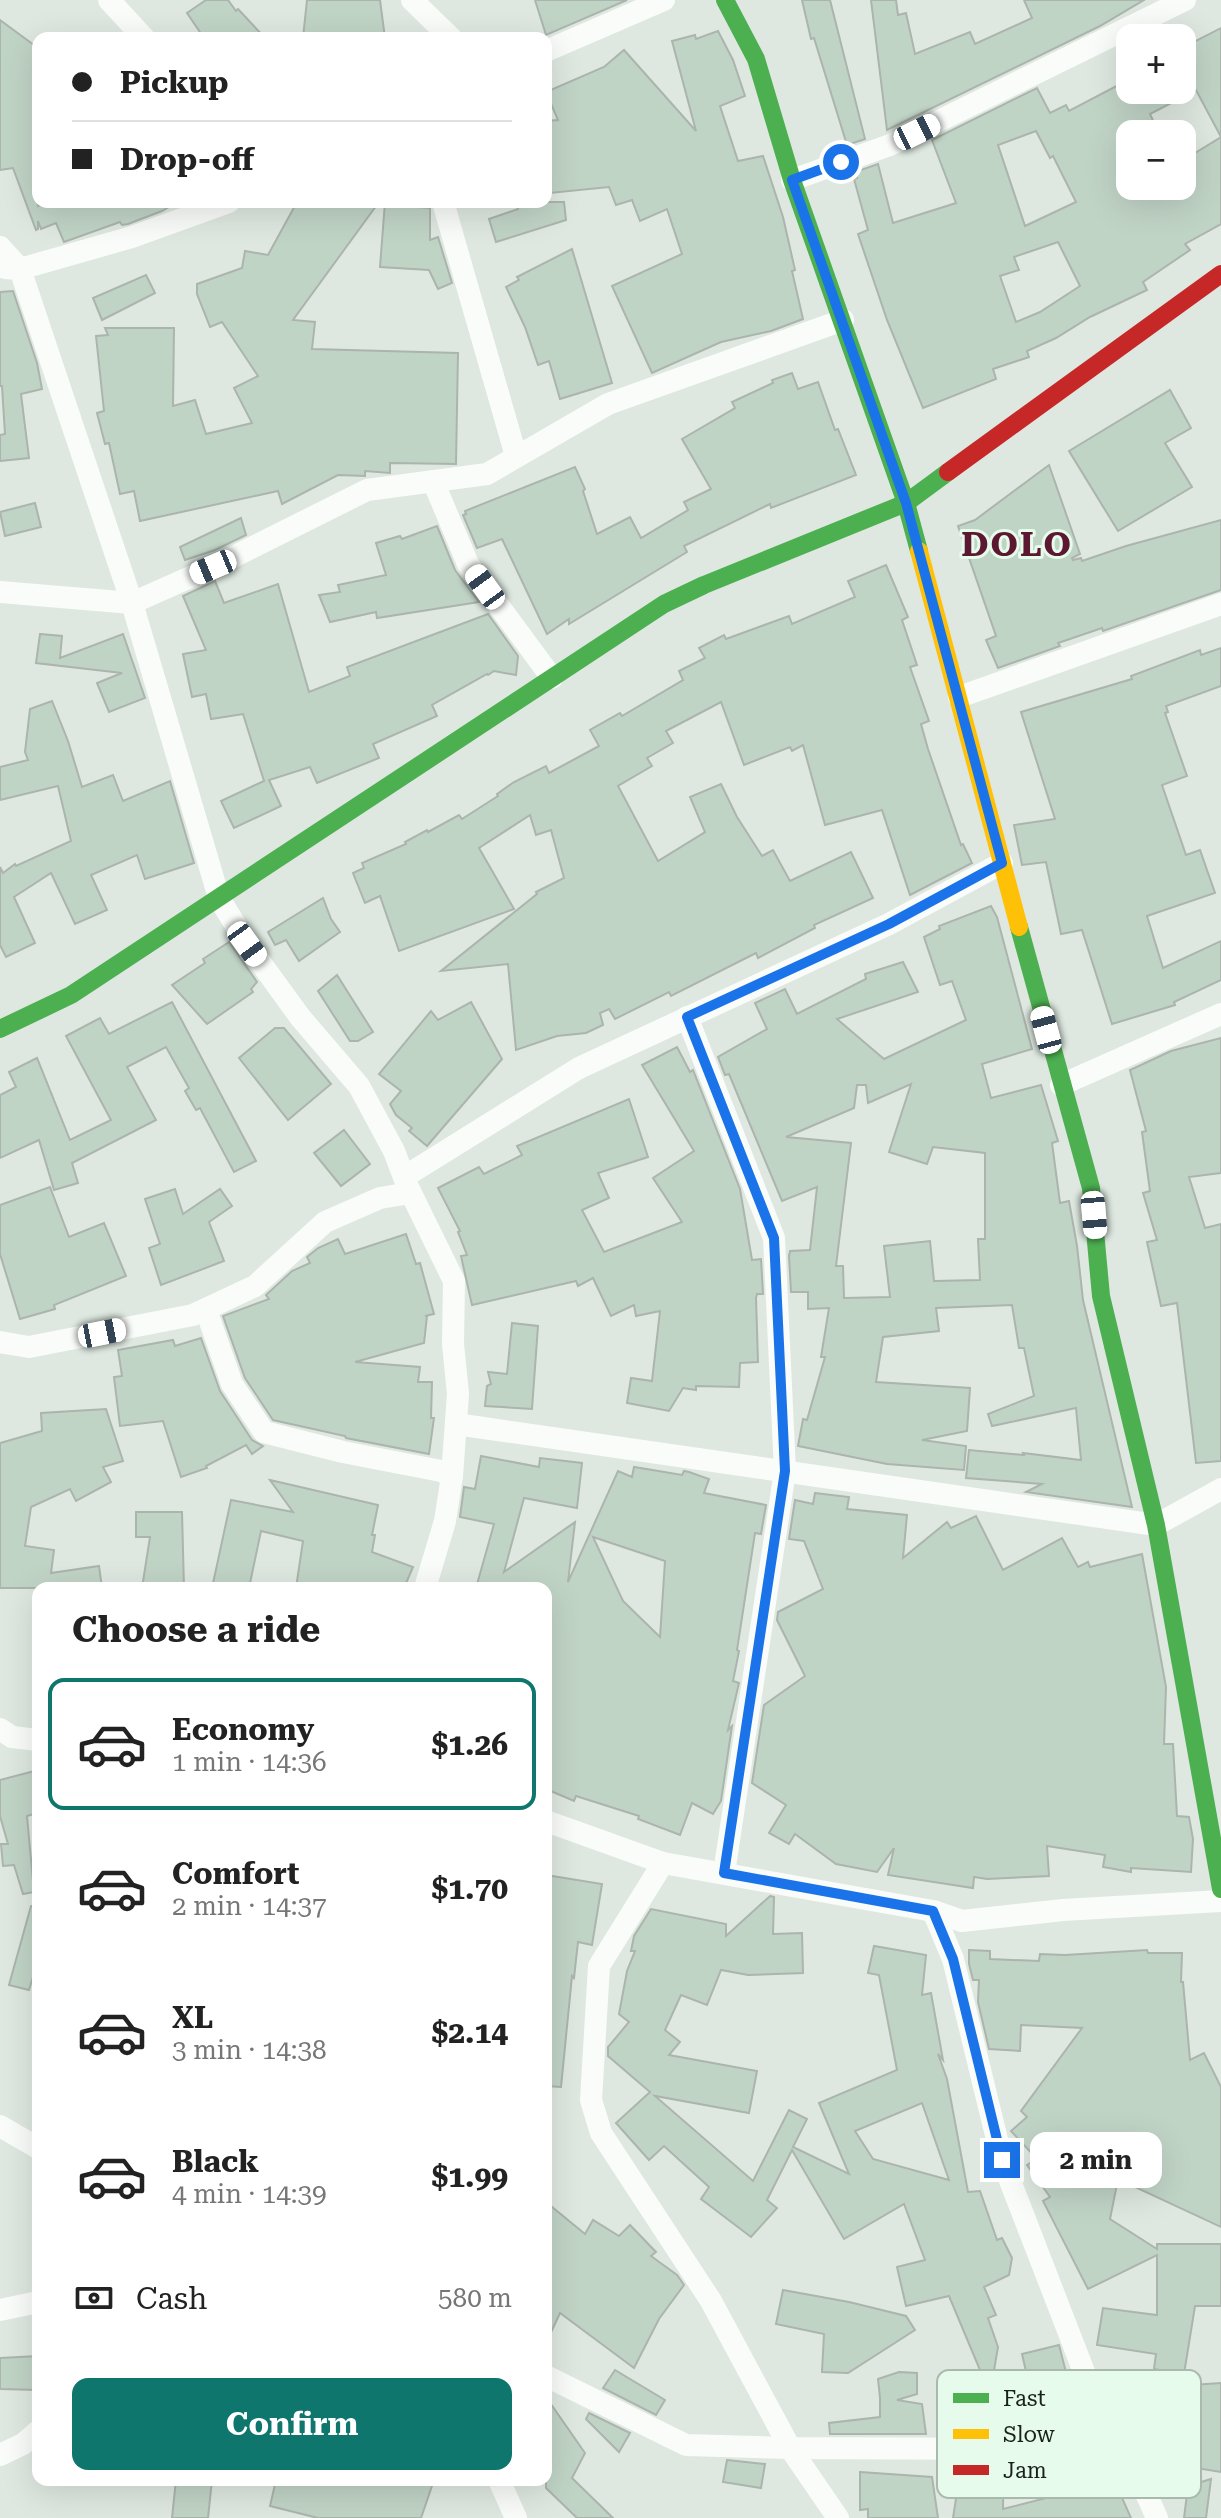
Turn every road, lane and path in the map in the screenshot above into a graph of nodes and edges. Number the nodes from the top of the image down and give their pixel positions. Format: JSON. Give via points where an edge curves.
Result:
{"nodes":[{"id":1,"x":109,"y":0,"type":"edge"},
{"id":2,"x":412,"y":0,"type":"edge"},
{"id":3,"x":664,"y":0,"type":"edge"},
{"id":4,"x":725,"y":0,"type":"edge"},
{"id":5,"x":1185,"y":0,"type":"edge"},
{"id":6,"x":138,"y":32,"type":"edge"},
{"id":7,"x":445,"y":32,"type":"edge"},
{"id":8,"x":552,"y":48,"type":"edge"},
{"id":9,"x":792,"y":180,"type":"junction"},
{"id":10,"x":212,"y":208,"type":"edge"},
{"id":11,"x":445,"y":208,"type":"edge"},
{"id":12,"x":0,"y":247,"type":"edge"},
{"id":13,"x":10,"y":269,"type":"edge"},
{"id":14,"x":1218,"y":283,"type":"edge"},
{"id":15,"x":843,"y":320,"type":"junction"},
{"id":16,"x":516,"y":456,"type":"junction"},
{"id":17,"x":433,"y":481,"type":"junction"},
{"id":18,"x":906,"y":503,"type":"junction"},
{"id":19,"x":0,"y":592,"type":"edge"},
{"id":20,"x":132,"y":603,"type":"junction"},
{"id":21,"x":1221,"y":604,"type":"edge"},
{"id":22,"x":552,"y":678,"type":"junction"},
{"id":23,"x":959,"y":697,"type":"junction"},
{"id":24,"x":1002,"y":863,"type":"junction"},
{"id":25,"x":219,"y":898,"type":"junction"},
{"id":26,"x":1221,"y":1014,"type":"edge"},
{"id":27,"x":687,"y":1017,"type":"junction"},
{"id":28,"x":0,"y":1029,"type":"edge"},
{"id":29,"x":1061,"y":1085,"type":"junction"},
{"id":30,"x":407,"y":1185,"type":"junction"},
{"id":31,"x":206,"y":1310,"type":"junction"},
{"id":32,"x":0,"y":1342,"type":"edge"},
{"id":33,"x":456,"y":1424,"type":"junction"},
{"id":34,"x":785,"y":1471,"type":"junction"},
{"id":35,"x":452,"y":1476,"type":"junction"},
{"id":36,"x":1221,"y":1489,"type":"edge"},
{"id":37,"x":1156,"y":1525,"type":"junction"},
{"id":38,"x":427,"y":1582,"type":"edge"},
{"id":39,"x":4,"y":1736,"type":"edge"},
{"id":40,"x":32,"y":1739,"type":"edge"},
{"id":41,"x":552,"y":1823,"type":"edge"},
{"id":42,"x":663,"y":1863,"type":"junction"},
{"id":43,"x":724,"y":1873,"type":"junction"},
{"id":44,"x":1221,"y":1889,"type":"edge"},
{"id":45,"x":1221,"y":1901,"type":"edge"},
{"id":46,"x":933,"y":1911,"type":"junction"},
{"id":47,"x":0,"y":2126,"type":"edge"},
{"id":48,"x":32,"y":2145,"type":"edge"},
{"id":49,"x":32,"y":2303,"type":"edge"},
{"id":50,"x":0,"y":2310,"type":"edge"},
{"id":51,"x":1083,"y":2370,"type":"edge"},
{"id":52,"x":552,"y":2379,"type":"edge"},
{"id":53,"x":32,"y":2436,"type":"edge"},
{"id":54,"x":790,"y":2448,"type":"junction"},
{"id":55,"x":937,"y":2449,"type":"edge"},
{"id":56,"x":0,"y":2455,"type":"edge"},
{"id":57,"x":502,"y":2486,"type":"edge"},
{"id":58,"x":1148,"y":2498,"type":"edge"},
{"id":59,"x":516,"y":2518,"type":"edge"},
{"id":60,"x":838,"y":2518,"type":"edge"},
{"id":61,"x":1157,"y":2518,"type":"edge"}],
"edges":[{"from":1,"to":6,"type":"street"},
{"from":2,"to":7,"type":"street"},
{"from":3,"to":8,"type":"street"},
{"from":4,"to":9,"type":"street","via":[[756,59]]},
{"from":5,"to":9,"type":"street","via":[[890,145]]},
{"from":9,"to":15,"type":"street"},
{"from":10,"to":13,"type":"street","via":[[132,237]]},
{"from":11,"to":16,"type":"street"},
{"from":12,"to":13,"type":"street"},
{"from":13,"to":20,"type":"street"},
{"from":14,"to":18,"type":"street"},
{"from":15,"to":16,"type":"street","via":[[608,404]]},
{"from":15,"to":18,"type":"street"},
{"from":16,"to":17,"type":"street","via":[[487,474]]},
{"from":17,"to":20,"type":"street","via":[[367,490]]},
{"from":17,"to":22,"type":"street","via":[[468,564]]},
{"from":18,"to":22,"type":"street","via":[[664,604]]},
{"from":18,"to":23,"type":"street"},
{"from":19,"to":20,"type":"street"},
{"from":20,"to":25,"type":"street"},
{"from":21,"to":23,"type":"street"},
{"from":22,"to":25,"type":"street"},
{"from":23,"to":24,"type":"street"},
{"from":24,"to":27,"type":"street","via":[[889,924]]},
{"from":24,"to":29,"type":"street"},
{"from":25,"to":28,"type":"street","via":[[71,995]]},
{"from":25,"to":30,"type":"street","via":[[300,1017],[359,1086]]},
{"from":26,"to":29,"type":"street"},
{"from":27,"to":30,"type":"street","via":[[579,1068]]},
{"from":27,"to":34,"type":"street","via":[[774,1238]]},
{"from":29,"to":37,"type":"street","via":[[1091,1188],[1101,1296]]},
{"from":30,"to":31,"type":"street","via":[[325,1222],[255,1286]]},
{"from":30,"to":33,"type":"street","via":[[454,1281]]},
{"from":31,"to":32,"type":"street","via":[[29,1347]]},
{"from":31,"to":35,"type":"street","via":[[232,1384],[264,1432]]},
{"from":33,"to":34,"type":"street"},
{"from":33,"to":35,"type":"street"},
{"from":34,"to":37,"type":"street"},
{"from":34,"to":43,"type":"street"},
{"from":35,"to":38,"type":"street"},
{"from":36,"to":37,"type":"street"},
{"from":37,"to":44,"type":"street"},
{"from":39,"to":40,"type":"street"},
{"from":41,"to":42,"type":"street"},
{"from":42,"to":43,"type":"street"},
{"from":42,"to":54,"type":"street","via":[[599,1966],[591,2100],[601,2133],[711,2301]]},
{"from":43,"to":46,"type":"street"},
{"from":45,"to":46,"type":"street","via":[[962,1921]]},
{"from":46,"to":51,"type":"street","via":[[953,1959],[1002,2160]]},
{"from":47,"to":48,"type":"street"},
{"from":49,"to":50,"type":"street"},
{"from":52,"to":54,"type":"street","via":[[686,2445]]},
{"from":53,"to":56,"type":"street"},
{"from":54,"to":55,"type":"street"},
{"from":54,"to":60,"type":"street"},
{"from":57,"to":59,"type":"street"},
{"from":58,"to":61,"type":"street"}]}
